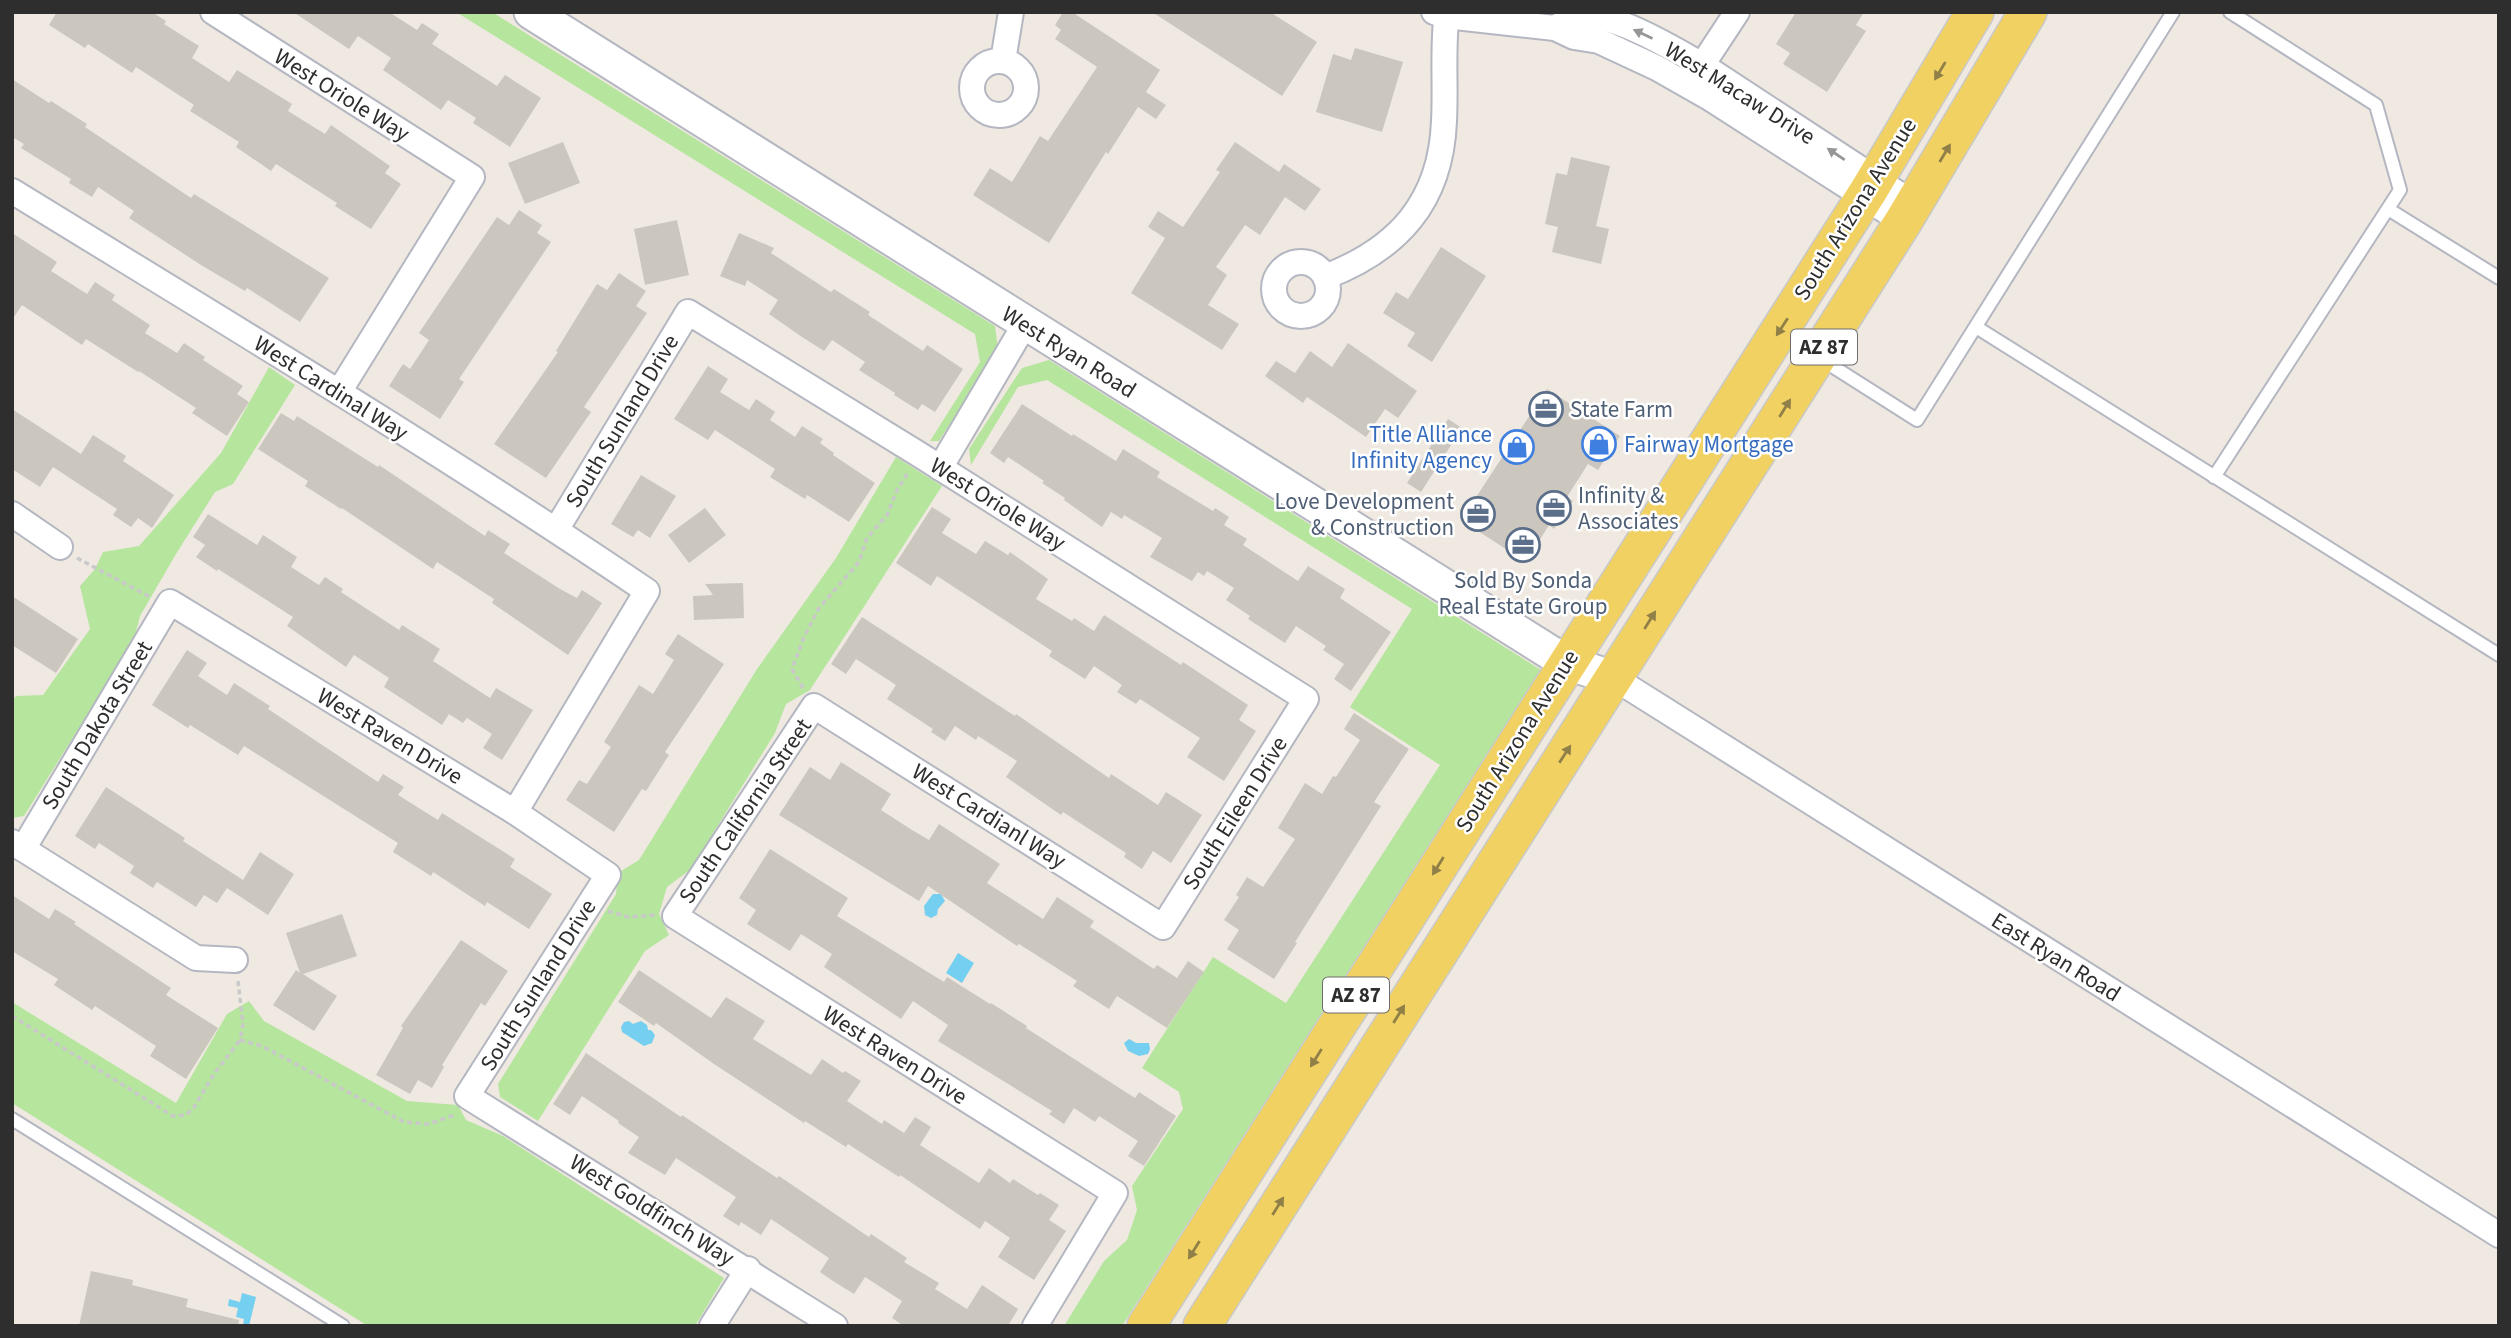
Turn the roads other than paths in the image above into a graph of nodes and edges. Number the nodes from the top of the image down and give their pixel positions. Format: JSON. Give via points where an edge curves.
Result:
{"nodes":[{"id":1,"x":213,"y":12,"type":"edge"},
{"id":2,"x":1011,"y":12,"type":"edge"},
{"id":3,"x":1737,"y":12,"type":"edge"},
{"id":4,"x":1975,"y":12,"type":"edge"},
{"id":5,"x":2028,"y":12,"type":"edge"},
{"id":6,"x":2173,"y":12,"type":"edge"},
{"id":7,"x":2230,"y":12,"type":"edge"},
{"id":8,"x":1442,"y":13,"type":"edge"},
{"id":9,"x":545,"y":16,"type":"edge"},
{"id":10,"x":1003,"y":61,"type":"dead end"},
{"id":11,"x":1695,"y":75,"type":"junction"},
{"id":12,"x":1870,"y":189,"type":"junction"},
{"id":13,"x":12,"y":191,"type":"edge"},
{"id":14,"x":2388,"y":209,"type":"junction"},
{"id":15,"x":1909,"y":213,"type":"junction"},
{"id":16,"x":1325,"y":277,"type":"dead end"},
{"id":17,"x":2499,"y":278,"type":"edge"},
{"id":18,"x":688,"y":312,"type":"joint"},
{"id":19,"x":1025,"y":324,"type":"junction"},
{"id":20,"x":1976,"y":327,"type":"junction"},
{"id":21,"x":1817,"y":357,"type":"junction"},
{"id":22,"x":339,"y":392,"type":"junction"},
{"id":23,"x":930,"y":461,"type":"junction"},
{"id":24,"x":2214,"y":477,"type":"junction"},
{"id":25,"x":12,"y":514,"type":"edge"},
{"id":26,"x":556,"y":530,"type":"junction"},
{"id":27,"x":60,"y":547,"type":"road end"},
{"id":28,"x":170,"y":602,"type":"joint"},
{"id":29,"x":2499,"y":655,"type":"edge"},
{"id":30,"x":1567,"y":663,"type":"junction"},
{"id":31,"x":1614,"y":678,"type":"junction"},
{"id":32,"x":1306,"y":699,"type":"joint"},
{"id":33,"x":814,"y":706,"type":"joint"},
{"id":34,"x":515,"y":812,"type":"junction"},
{"id":35,"x":18,"y":846,"type":"edge"},
{"id":36,"x":608,"y":875,"type":"joint"},
{"id":37,"x":675,"y":916,"type":"joint"},
{"id":38,"x":1163,"y":927,"type":"joint"},
{"id":39,"x":235,"y":960,"type":"road end"},
{"id":40,"x":467,"y":1096,"type":"joint"},
{"id":41,"x":12,"y":1119,"type":"edge"},
{"id":42,"x":2499,"y":1235,"type":"edge"},
{"id":43,"x":748,"y":1269,"type":"junction"},
{"id":44,"x":343,"y":1326,"type":"edge"},
{"id":45,"x":712,"y":1326,"type":"edge"},
{"id":46,"x":835,"y":1326,"type":"edge"},
{"id":47,"x":1034,"y":1326,"type":"edge"},
{"id":48,"x":1146,"y":1326,"type":"edge"},
{"id":49,"x":1202,"y":1326,"type":"edge"}],
"edges":[{"from":1,"to":22,"type":"street","name":"West Oriole Way","via":[[472,177]]},
{"from":2,"to":10,"type":"street"},
{"from":3,"to":11,"type":"street"},
{"from":4,"to":12,"type":"main road","name":"South Arizona Avenue","number":"AZ 87","one_way":true},
{"from":15,"to":5,"type":"main road","name":"South Arizona Avenue","number":"AZ 87","one_way":true},
{"from":6,"to":20,"type":"lane"},
{"from":7,"to":14,"type":"lane","via":[[2376,104],[2400,190]]},
{"from":8,"to":11,"type":"street","name":"West Macaw Drive","via":[[1555,28],[1599,41],[1657,68]]},
{"from":8,"to":16,"type":"street","via":[[1444,124],[1429,191],[1407,226],[1379,251]]},
{"from":9,"to":19,"type":"street","name":"West Ryan Road"},
{"from":11,"to":12,"type":"street","name":"West Macaw Drive"},
{"from":12,"to":15,"type":"street","name":"West Macaw Drive"},
{"from":12,"to":30,"type":"main road","name":"South Arizona Avenue","number":"AZ 87","one_way":true},
{"from":13,"to":22,"type":"street","name":"West Cardinal Way"},
{"from":14,"to":17,"type":"lane"},
{"from":14,"to":24,"type":"lane"},
{"from":15,"to":21,"type":"main road","name":"South Arizona Avenue","number":"AZ 87"},
{"from":18,"to":23,"type":"street","name":"West Oriole Way"},
{"from":18,"to":26,"type":"street","name":"South Sunland Drive"},
{"from":19,"to":23,"type":"street"},
{"from":19,"to":30,"type":"street","name":"West Ryan Road"},
{"from":20,"to":21,"type":"lane","via":[[1917,420]]},
{"from":20,"to":24,"type":"lane"},
{"from":31,"to":21,"type":"main road","name":"South Arizona Avenue","number":"AZ 87","one_way":true},
{"from":22,"to":26,"type":"street","name":"West Cardinal Way"},
{"from":23,"to":32,"type":"street","name":"West Oriole Way"},
{"from":24,"to":29,"type":"lane"},
{"from":25,"to":27,"type":"street"},
{"from":26,"to":34,"type":"street","name":"West Cardinal Way","via":[[647,591]]},
{"from":28,"to":34,"type":"street","name":"West Raven Drive"},
{"from":28,"to":35,"type":"street","name":"South Dakota Street"},
{"from":30,"to":31,"type":"street","name":"West Ryan Road"},
{"from":30,"to":48,"type":"main road","name":"South Arizona Avenue","number":"AZ 87","one_way":true},
{"from":31,"to":42,"type":"street","name":"East Ryan Road"},
{"from":49,"to":31,"type":"main road","name":"South Arizona Avenue","number":"AZ 87","one_way":true},
{"from":32,"to":38,"type":"street","name":"South Eileen Drive"},
{"from":33,"to":37,"type":"street","name":"South California Street"},
{"from":33,"to":38,"type":"street","name":"West Cardianl Way"},
{"from":34,"to":36,"type":"street","name":"West Raven Drive"},
{"from":35,"to":39,"type":"street","via":[[196,958]]},
{"from":36,"to":40,"type":"street","name":"South Sunland Drive"},
{"from":37,"to":47,"type":"street","name":"West Raven Drive","via":[[1115,1193]]},
{"from":40,"to":43,"type":"street","name":"West Goldfinch Way"},
{"from":41,"to":44,"type":"lane"},
{"from":43,"to":45,"type":"street"},
{"from":43,"to":46,"type":"street","name":"West Goldfinch Way"}]}
